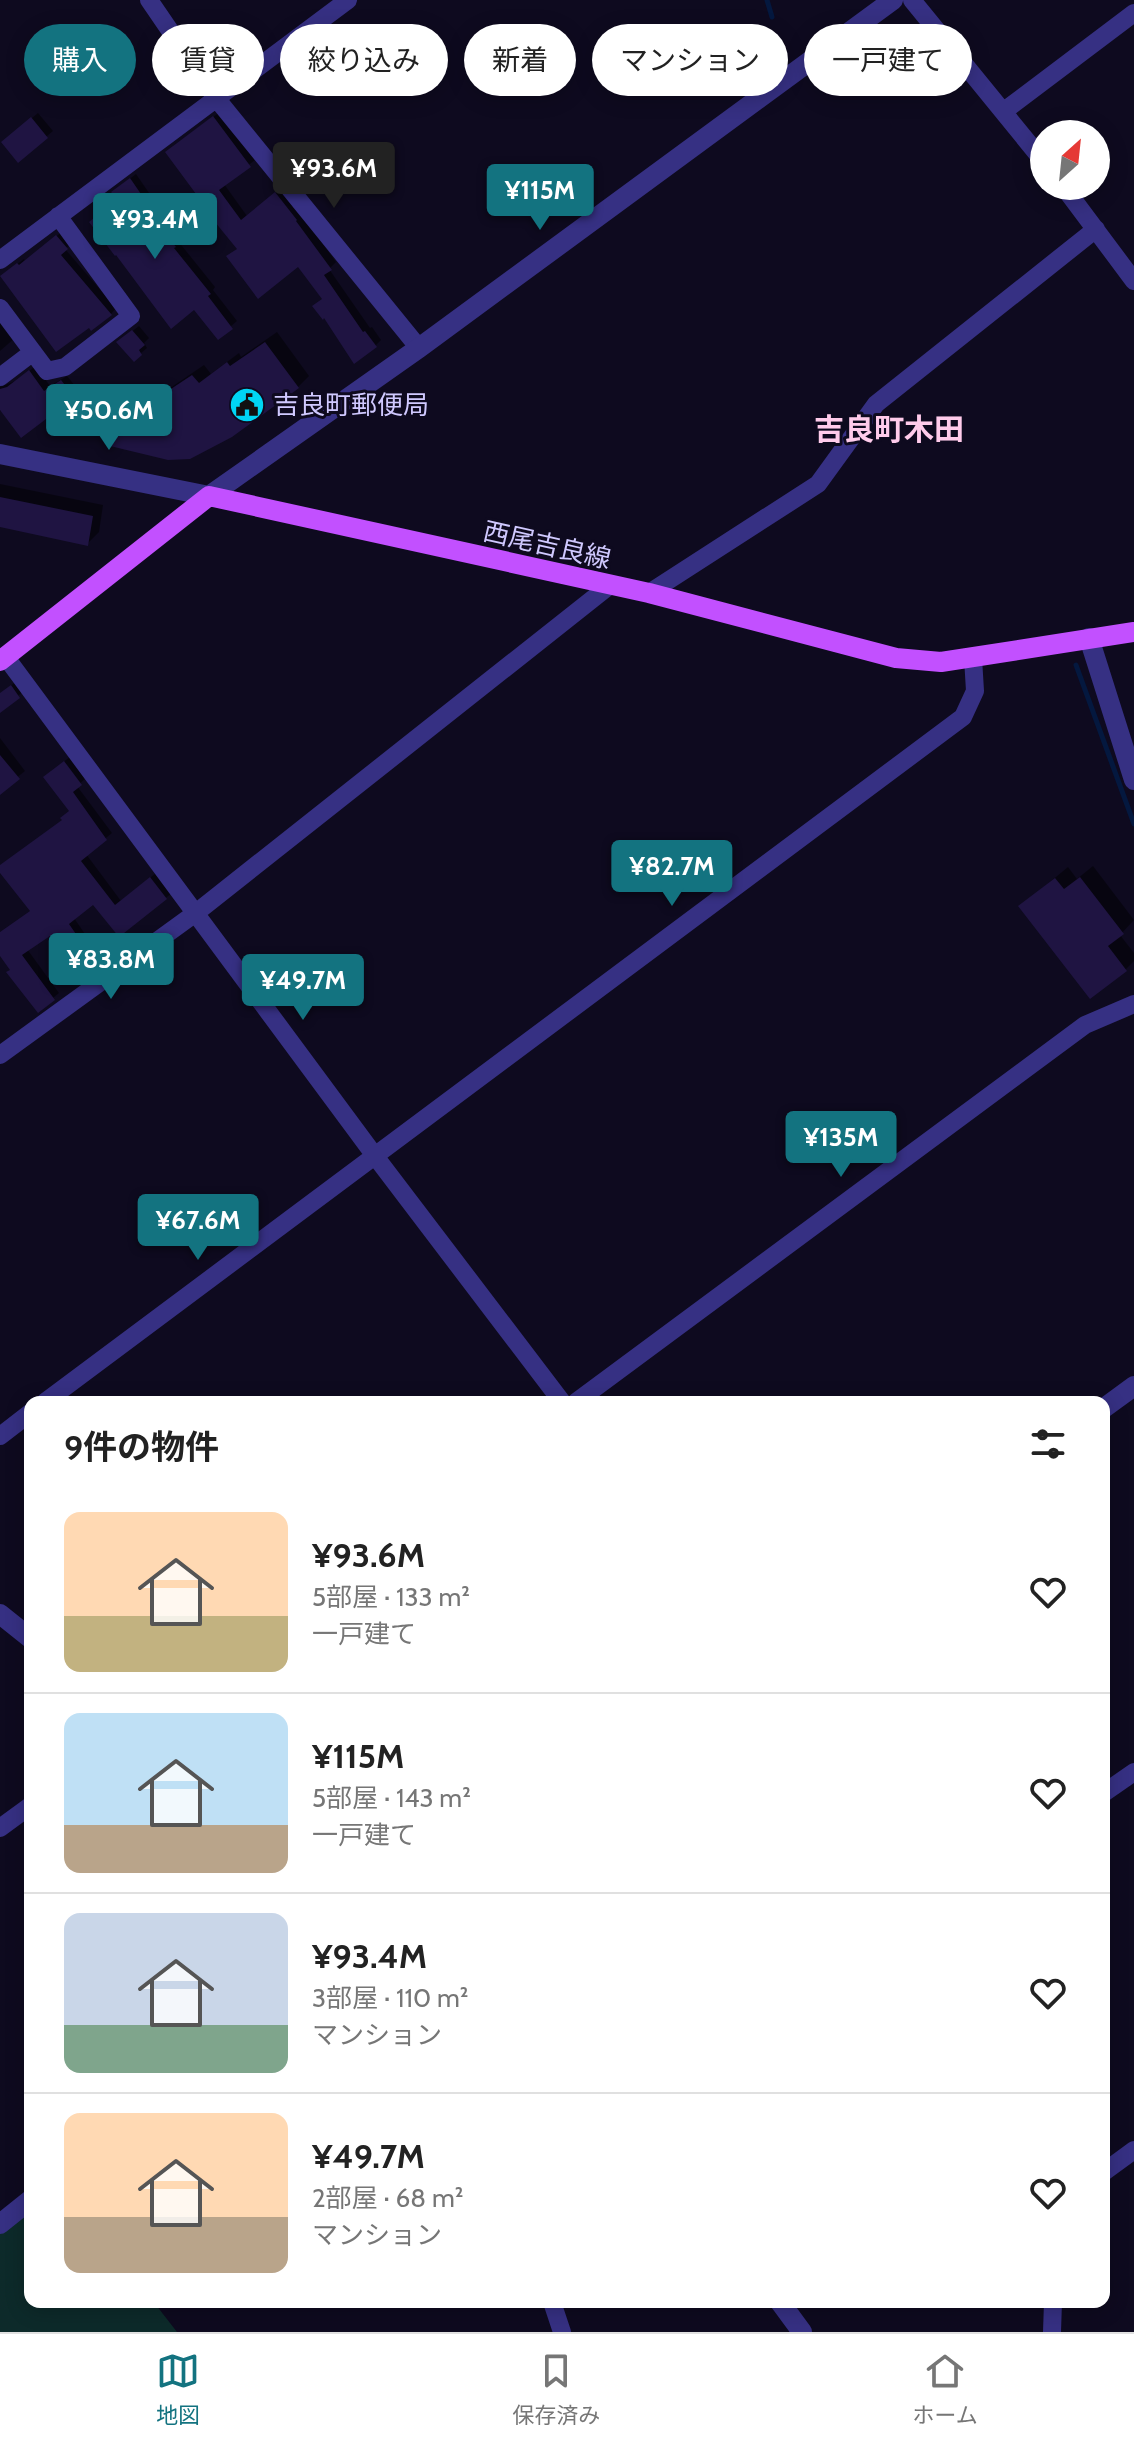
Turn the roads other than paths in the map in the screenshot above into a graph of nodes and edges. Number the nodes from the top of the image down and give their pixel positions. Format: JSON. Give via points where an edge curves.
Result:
{"nodes":[{"id":1,"x":149,"y":0,"type":"edge"},
{"id":2,"x":348,"y":0,"type":"edge"},
{"id":3,"x":893,"y":0,"type":"edge"},
{"id":4,"x":912,"y":0,"type":"edge"},
{"id":5,"x":1134,"y":13,"type":"edge"},
{"id":6,"x":216,"y":98,"type":"junction"},
{"id":7,"x":1004,"y":111,"type":"junction"},
{"id":8,"x":1030,"y":144,"type":"edge"},
{"id":9,"x":1074,"y":200,"type":"edge"},
{"id":10,"x":58,"y":216,"type":"junction"},
{"id":11,"x":1096,"y":229,"type":"junction"},
{"id":12,"x":0,"y":260,"type":"edge"},
{"id":13,"x":1134,"y":281,"type":"edge"},
{"id":14,"x":0,"y":308,"type":"edge"},
{"id":15,"x":419,"y":348,"type":"junction"},
{"id":16,"x":33,"y":352,"type":"junction"},
{"id":17,"x":0,"y":377,"type":"edge"},
{"id":18,"x":0,"y":454,"type":"edge"},
{"id":19,"x":209,"y":496,"type":"junction"},
{"id":20,"x":609,"y":586,"type":"junction"},
{"id":21,"x":649,"y":593,"type":"junction"},
{"id":22,"x":1134,"y":632,"type":"edge"},
{"id":23,"x":1077,"y":640,"type":"junction"},
{"id":24,"x":3,"y":658,"type":"edge"},
{"id":25,"x":973,"y":658,"type":"junction"},
{"id":26,"x":1134,"y":780,"type":"edge"},
{"id":27,"x":197,"y":912,"type":"junction"},
{"id":28,"x":1134,"y":1004,"type":"edge"},
{"id":29,"x":0,"y":1055,"type":"edge"},
{"id":30,"x":375,"y":1156,"type":"junction"},
{"id":31,"x":1134,"y":1386,"type":"edge"},
{"id":32,"x":53,"y":1396,"type":"edge"},
{"id":33,"x":557,"y":1396,"type":"edge"},
{"id":34,"x":584,"y":1396,"type":"edge"},
{"id":35,"x":1110,"y":1404,"type":"edge"},
{"id":36,"x":24,"y":1418,"type":"edge"},
{"id":37,"x":0,"y":1436,"type":"edge"},
{"id":38,"x":0,"y":1614,"type":"edge"},
{"id":39,"x":24,"y":1633,"type":"edge"},
{"id":40,"x":1134,"y":1772,"type":"edge"},
{"id":41,"x":1110,"y":1789,"type":"edge"},
{"id":42,"x":24,"y":1810,"type":"edge"},
{"id":43,"x":0,"y":1828,"type":"edge"},
{"id":44,"x":1134,"y":2150,"type":"edge"},
{"id":45,"x":1110,"y":2168,"type":"edge"},
{"id":46,"x":24,"y":2205,"type":"edge"},
{"id":47,"x":0,"y":2224,"type":"edge"},
{"id":48,"x":554,"y":2308,"type":"edge"},
{"id":49,"x":784,"y":2308,"type":"edge"},
{"id":50,"x":1053,"y":2308,"type":"edge"},
{"id":51,"x":562,"y":2332,"type":"edge"},
{"id":52,"x":802,"y":2332,"type":"edge"},
{"id":53,"x":1052,"y":2332,"type":"edge"}],
"edges":[{"from":1,"to":6,"type":"street"},
{"from":2,"to":6,"type":"street"},
{"from":3,"to":15,"type":"street"},
{"from":4,"to":7,"type":"street"},
{"from":5,"to":7,"type":"street"},
{"from":6,"to":10,"type":"street"},
{"from":6,"to":15,"type":"street"},
{"from":7,"to":8,"type":"street"},
{"from":9,"to":11,"type":"street"},
{"from":10,"to":12,"type":"street"},
{"from":10,"to":16,"type":"street","via":[[131,316],[65,367],[47,371]]},
{"from":11,"to":13,"type":"street"},
{"from":11,"to":21,"type":"street","via":[[876,404],[818,484]]},
{"from":14,"to":16,"type":"street"},
{"from":15,"to":19,"type":"street"},
{"from":16,"to":17,"type":"street"},
{"from":18,"to":19,"type":"street"},
{"from":19,"to":20,"type":"main road","name":"西尾吉良線"},
{"from":19,"to":24,"type":"main road"},
{"from":20,"to":21,"type":"main road","name":"西尾吉良線"},
{"from":20,"to":27,"type":"street"},
{"from":21,"to":25,"type":"main road","name":"西尾吉良線","via":[[896,658]]},
{"from":22,"to":23,"type":"main road","name":"西尾吉良線"},
{"from":23,"to":25,"type":"main road","name":"西尾吉良線"},
{"from":23,"to":26,"type":"street"},
{"from":24,"to":27,"type":"street"},
{"from":25,"to":30,"type":"street","via":[[975,691],[963,717]]},
{"from":27,"to":29,"type":"street"},
{"from":27,"to":30,"type":"street"},
{"from":28,"to":34,"type":"street","via":[[1085,1025]]},
{"from":30,"to":32,"type":"street"},
{"from":30,"to":33,"type":"street"},
{"from":31,"to":35,"type":"street"},
{"from":36,"to":37,"type":"street"},
{"from":38,"to":39,"type":"street"},
{"from":40,"to":41,"type":"street"},
{"from":42,"to":43,"type":"street"},
{"from":44,"to":45,"type":"street"},
{"from":46,"to":47,"type":"street"},
{"from":48,"to":51,"type":"street"},
{"from":49,"to":52,"type":"street"},
{"from":50,"to":53,"type":"street"}]}
